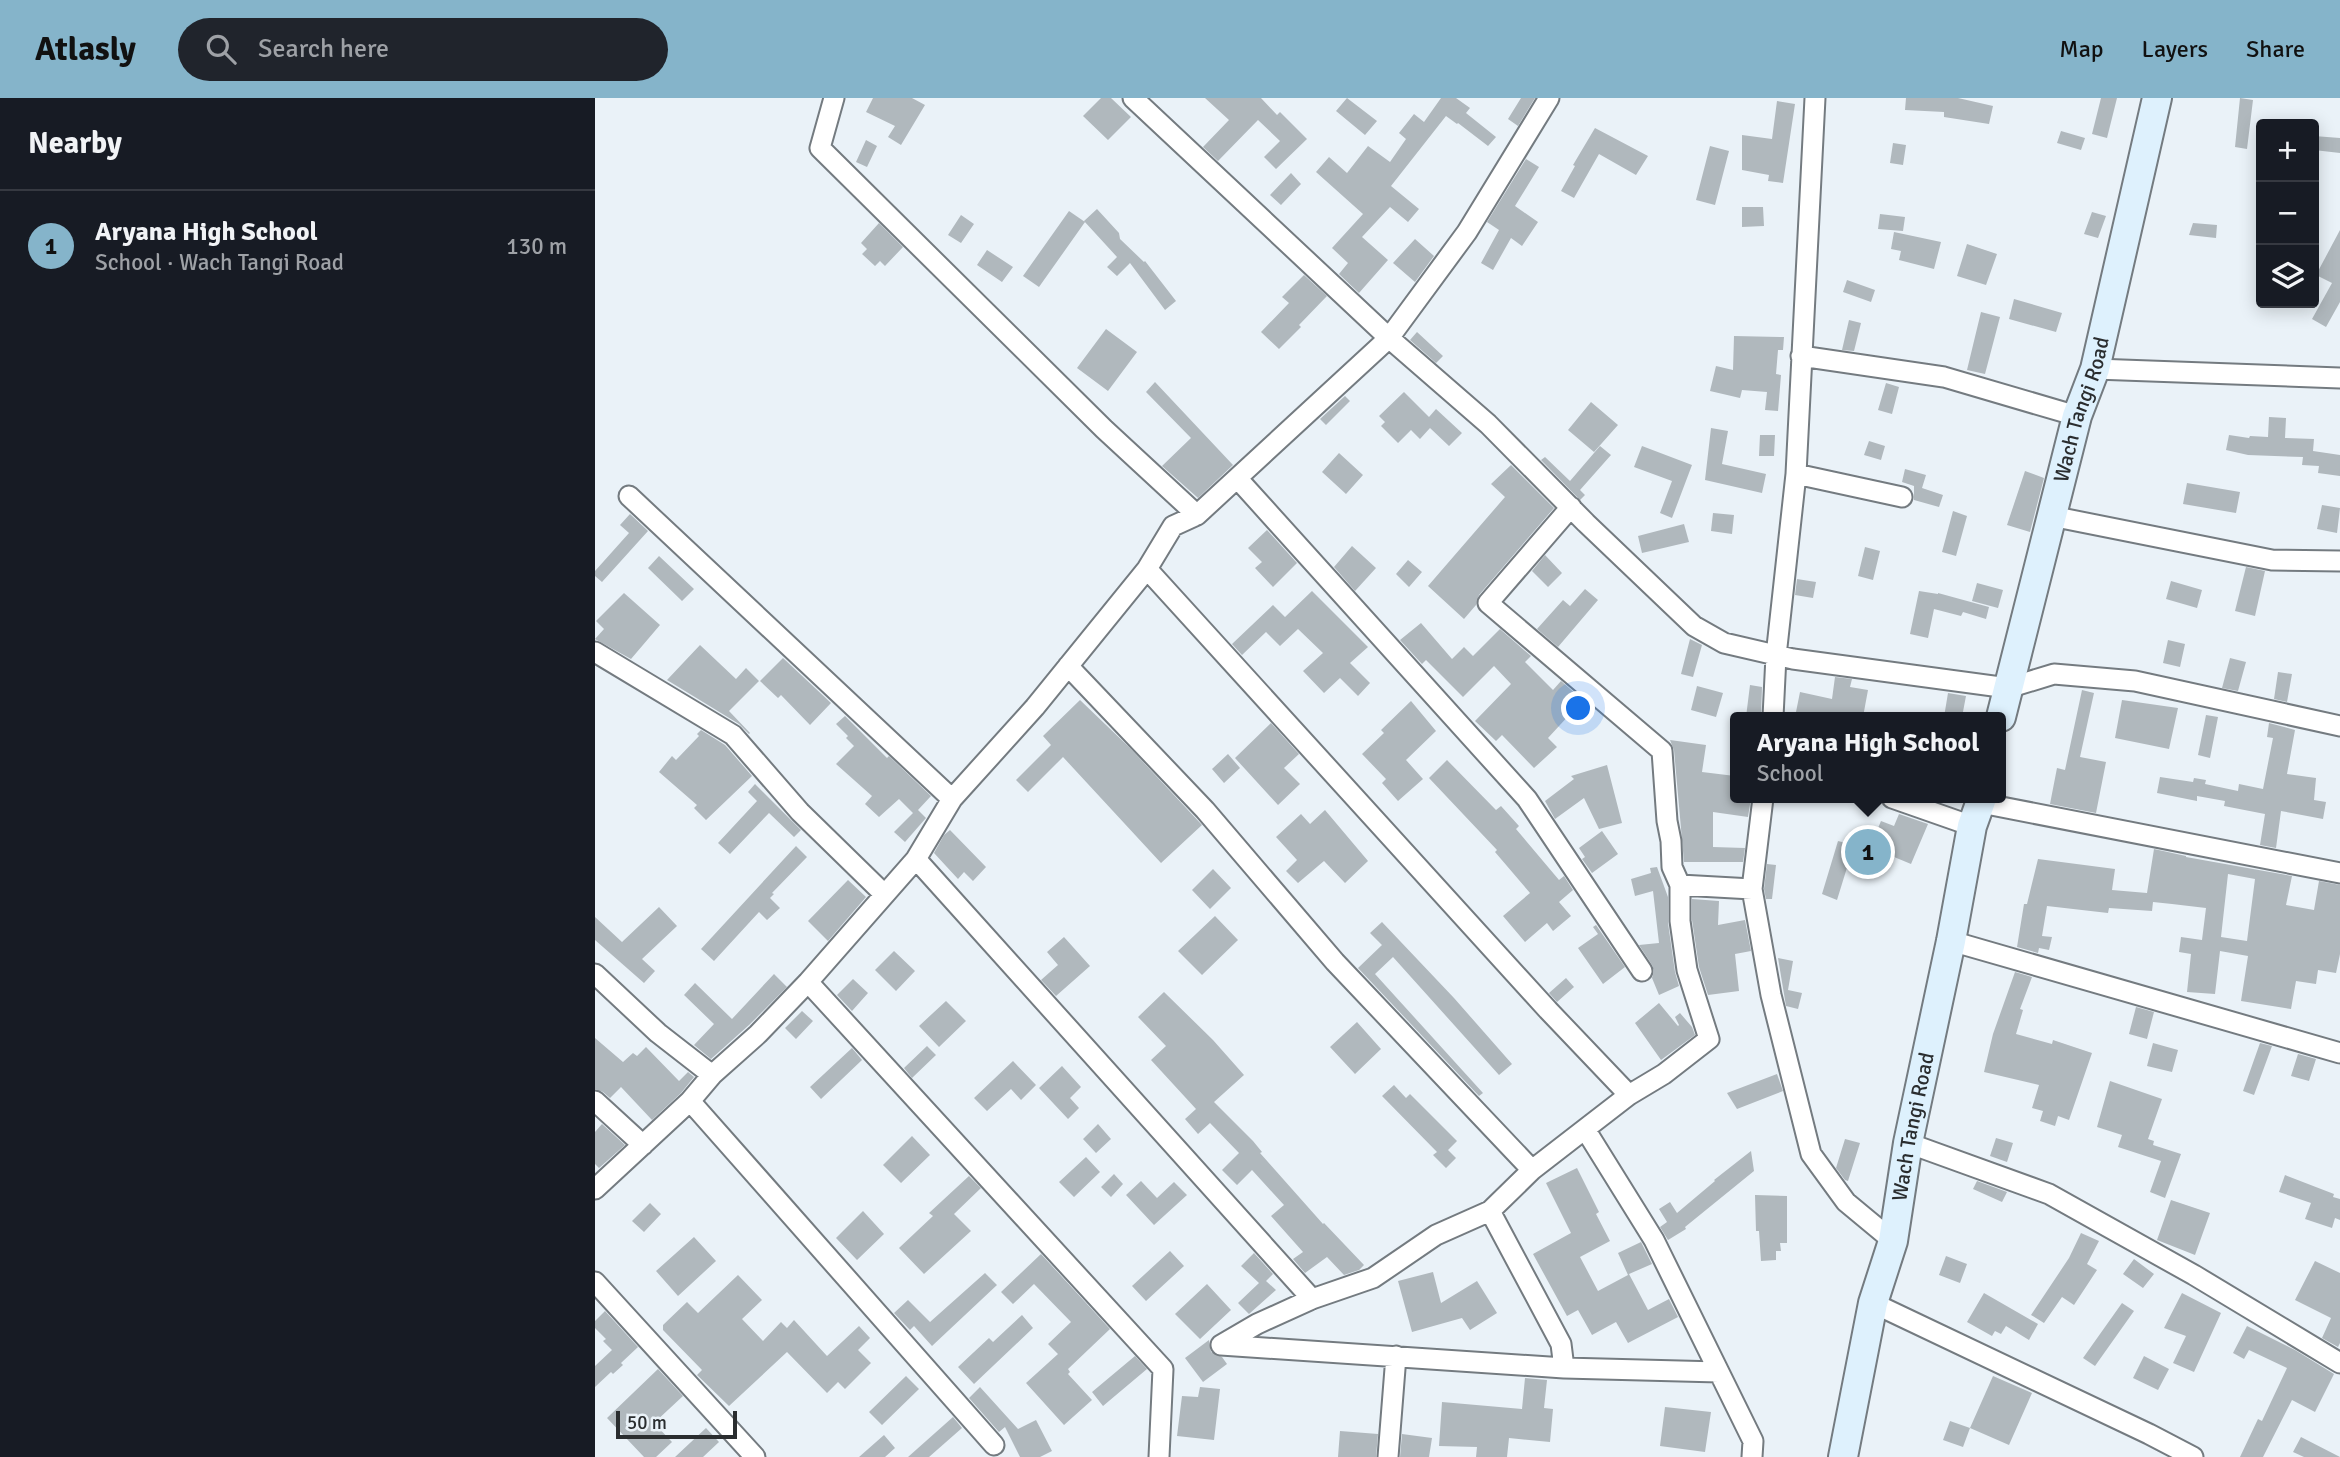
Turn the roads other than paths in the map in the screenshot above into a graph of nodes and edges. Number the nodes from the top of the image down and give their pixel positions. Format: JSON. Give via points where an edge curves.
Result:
{"nodes":[{"id":1,"x":834,"y":98,"type":"edge"},
{"id":2,"x":1133,"y":98,"type":"edge"},
{"id":3,"x":1549,"y":98,"type":"edge"},
{"id":4,"x":1815,"y":98,"type":"edge"},
{"id":5,"x":2157,"y":98,"type":"edge"},
{"id":6,"x":1389,"y":338,"type":"junction"},
{"id":7,"x":1801,"y":356,"type":"junction"},
{"id":8,"x":2095,"y":369,"type":"junction"},
{"id":9,"x":2340,"y":378,"type":"edge"},
{"id":10,"x":2077,"y":416,"type":"junction"},
{"id":11,"x":1795,"y":474,"type":"junction"},
{"id":12,"x":1237,"y":478,"type":"junction"},
{"id":13,"x":629,"y":496,"type":"dead end"},
{"id":14,"x":1902,"y":497,"type":"dead end"},
{"id":15,"x":1571,"y":507,"type":"junction"},
{"id":16,"x":1197,"y":515,"type":"junction"},
{"id":17,"x":2052,"y":516,"type":"junction"},
{"id":18,"x":2340,"y":561,"type":"edge"},
{"id":19,"x":1147,"y":569,"type":"junction"},
{"id":20,"x":595,"y":652,"type":"edge"},
{"id":21,"x":1776,"y":656,"type":"junction"},
{"id":22,"x":1068,"y":666,"type":"junction"},
{"id":23,"x":2008,"y":688,"type":"junction"},
{"id":24,"x":1773,"y":712,"type":"edge"},
{"id":25,"x":2002,"y":712,"type":"edge"},
{"id":26,"x":2340,"y":726,"type":"edge"},
{"id":27,"x":952,"y":799,"type":"junction"},
{"id":28,"x":1762,"y":803,"type":"edge"},
{"id":29,"x":1931,"y":803,"type":"edge"},
{"id":30,"x":1978,"y":809,"type":"edge"},
{"id":31,"x":916,"y":859,"type":"junction"},
{"id":32,"x":2340,"y":873,"type":"edge"},
{"id":33,"x":1680,"y":885,"type":"junction"},
{"id":34,"x":1752,"y":889,"type":"junction"},
{"id":35,"x":884,"y":894,"type":"junction"},
{"id":36,"x":1951,"y":942,"type":"junction"},
{"id":37,"x":1641,"y":971,"type":"dead end"},
{"id":38,"x":595,"y":974,"type":"edge"},
{"id":39,"x":808,"y":982,"type":"junction"},
{"id":40,"x":2340,"y":1053,"type":"edge"},
{"id":41,"x":712,"y":1075,"type":"junction"},
{"id":42,"x":1629,"y":1095,"type":"junction"},
{"id":43,"x":595,"y":1101,"type":"edge"},
{"id":44,"x":690,"y":1101,"type":"junction"},
{"id":45,"x":1585,"y":1129,"type":"junction"},
{"id":46,"x":1908,"y":1143,"type":"junction"},
{"id":47,"x":643,"y":1145,"type":"junction"},
{"id":48,"x":1532,"y":1170,"type":"junction"},
{"id":49,"x":597,"y":1182,"type":"edge"},
{"id":50,"x":1490,"y":1211,"type":"junction"},
{"id":51,"x":1893,"y":1241,"type":"junction"},
{"id":52,"x":595,"y":1282,"type":"edge"},
{"id":53,"x":1312,"y":1299,"type":"junction"},
{"id":54,"x":1873,"y":1303,"type":"junction"},
{"id":55,"x":1396,"y":1356,"type":"junction"},
{"id":56,"x":2340,"y":1362,"type":"edge"},
{"id":57,"x":1564,"y":1368,"type":"junction"},
{"id":58,"x":1719,"y":1372,"type":"junction"},
{"id":59,"x":995,"y":1445,"type":"dead end"},
{"id":60,"x":755,"y":1457,"type":"edge"},
{"id":61,"x":1159,"y":1457,"type":"edge"},
{"id":62,"x":1388,"y":1457,"type":"edge"},
{"id":63,"x":1752,"y":1457,"type":"edge"},
{"id":64,"x":1843,"y":1457,"type":"edge"},
{"id":65,"x":2193,"y":1457,"type":"edge"}],
"edges":[{"from":1,"to":16,"type":"street","via":[[820,148]]},
{"from":2,"to":6,"type":"street"},
{"from":3,"to":6,"type":"street","via":[[1467,232]]},
{"from":4,"to":7,"type":"street"},
{"from":5,"to":8,"type":"main road","name":"Wach Tangi Road"},
{"from":6,"to":12,"type":"street"},
{"from":6,"to":15,"type":"street","via":[[1488,424]]},
{"from":7,"to":10,"type":"street","via":[[1944,377]]},
{"from":7,"to":11,"type":"street"},
{"from":8,"to":9,"type":"street"},
{"from":8,"to":10,"type":"main road","name":"Wach Tangi Road"},
{"from":10,"to":17,"type":"main road","name":"Wach Tangi Road"},
{"from":11,"to":14,"type":"street"},
{"from":11,"to":21,"type":"street"},
{"from":12,"to":16,"type":"street"},
{"from":12,"to":37,"type":"street","via":[[1527,799]]},
{"from":13,"to":27,"type":"street"},
{"from":15,"to":21,"type":"street","via":[[1694,626],[1724,643]]},
{"from":15,"to":33,"type":"street","via":[[1488,603],[1662,751],[1672,867]]},
{"from":16,"to":19,"type":"street","via":[[1173,526]]},
{"from":17,"to":18,"type":"street","via":[[2272,560]]},
{"from":17,"to":23,"type":"main road","name":"Wach Tangi Road"},
{"from":19,"to":22,"type":"street"},
{"from":19,"to":42,"type":"street"},
{"from":20,"to":35,"type":"street","via":[[733,734],[800,812]]},
{"from":21,"to":23,"type":"street"},
{"from":21,"to":24,"type":"street"},
{"from":22,"to":27,"type":"street"},
{"from":22,"to":48,"type":"street","via":[[1205,810],[1335,962]]},
{"from":23,"to":25,"type":"main road","name":"Wach Tangi Road"},
{"from":23,"to":26,"type":"street","via":[[2054,674],[2135,681]]},
{"from":27,"to":31,"type":"street"},
{"from":28,"to":34,"type":"street"},
{"from":29,"to":30,"type":"street"},
{"from":30,"to":32,"type":"street"},
{"from":30,"to":36,"type":"main road","name":"Wach Tangi Road"},
{"from":31,"to":35,"type":"street"},
{"from":31,"to":53,"type":"street"},
{"from":33,"to":34,"type":"street"},
{"from":33,"to":42,"type":"street","via":[[1687,970],[1709,1039]]},
{"from":34,"to":51,"type":"street","via":[[1771,995],[1811,1154],[1846,1202]]},
{"from":35,"to":39,"type":"street"},
{"from":36,"to":40,"type":"street"},
{"from":36,"to":46,"type":"main road","name":"Wach Tangi Road"},
{"from":38,"to":41,"type":"street"},
{"from":39,"to":41,"type":"street"},
{"from":39,"to":61,"type":"street","via":[[1163,1369]]},
{"from":41,"to":44,"type":"street"},
{"from":42,"to":45,"type":"street"},
{"from":43,"to":47,"type":"street"},
{"from":44,"to":47,"type":"street"},
{"from":44,"to":59,"type":"street"},
{"from":45,"to":48,"type":"street"},
{"from":45,"to":58,"type":"street","via":[[1654,1240]]},
{"from":46,"to":51,"type":"main road","name":"Wach Tangi Road"},
{"from":46,"to":56,"type":"street","via":[[2049,1194]]},
{"from":47,"to":49,"type":"street"},
{"from":48,"to":50,"type":"street"},
{"from":50,"to":53,"type":"street","via":[[1436,1235],[1373,1278]]},
{"from":50,"to":57,"type":"street","via":[[1560,1344]]},
{"from":51,"to":54,"type":"main road","name":"Wach Tangi Road"},
{"from":52,"to":60,"type":"street"},
{"from":53,"to":55,"type":"street","via":[[1221,1345]]},
{"from":54,"to":64,"type":"main road","name":"Wach Tangi Road"},
{"from":54,"to":65,"type":"street"},
{"from":55,"to":57,"type":"street"},
{"from":55,"to":62,"type":"street"},
{"from":57,"to":58,"type":"street"},
{"from":58,"to":63,"type":"street","via":[[1753,1441]]}]}
